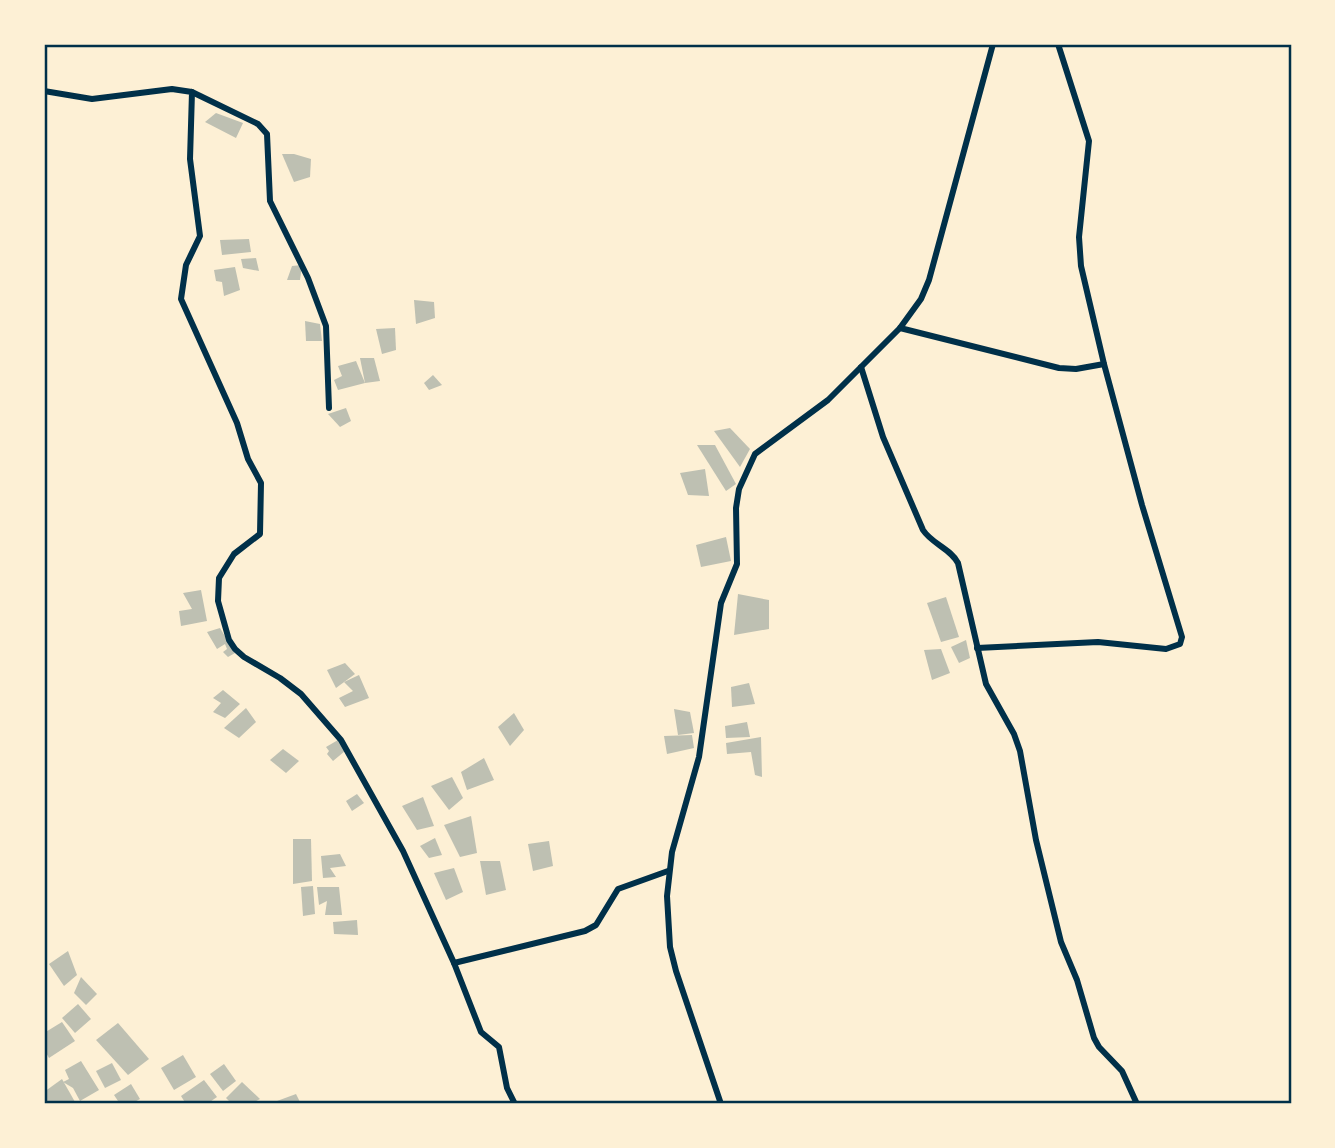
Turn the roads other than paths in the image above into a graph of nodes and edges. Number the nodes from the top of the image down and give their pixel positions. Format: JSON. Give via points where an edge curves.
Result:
{"nodes":[{"id":1,"x":993,"y":44,"type":"edge"},
{"id":2,"x":1058,"y":44,"type":"edge"},
{"id":3,"x":44,"y":91,"type":"edge"},
{"id":4,"x":192,"y":92,"type":"junction"},
{"id":5,"x":900,"y":328,"type":"junction"},
{"id":6,"x":1104,"y":364,"type":"junction"},
{"id":7,"x":861,"y":367,"type":"junction"},
{"id":8,"x":330,"y":408,"type":"dead end"},
{"id":9,"x":977,"y":648,"type":"junction"},
{"id":10,"x":668,"y":872,"type":"junction"},
{"id":11,"x":454,"y":963,"type":"junction"},
{"id":12,"x":515,"y":1104,"type":"edge"},
{"id":13,"x":721,"y":1104,"type":"edge"},
{"id":14,"x":1137,"y":1104,"type":"edge"}],
"edges":[{"from":1,"to":5,"type":"street","via":[[929,280]]},
{"from":2,"to":6,"type":"street","via":[[1089,141],[1079,250]]},
{"from":3,"to":4,"type":"street","via":[[92,99],[172,89]]},
{"from":4,"to":8,"type":"street","via":[[258,124],[267,134],[270,201],[309,278],[326,326]]},
{"from":4,"to":11,"type":"street","via":[[190,159],[200,236],[186,265],[181,299],[261,487],[260,534],[234,554],[217,585],[226,633],[235,649],[291,685],[336,732],[403,850]]},
{"from":5,"to":6,"type":"street","via":[[1059,369]]},
{"from":5,"to":7,"type":"street"},
{"from":6,"to":9,"type":"street","via":[[1180,628],[1180,644],[1166,649],[1098,642]]},
{"from":7,"to":9,"type":"street","via":[[883,437],[923,530],[958,563]]},
{"from":7,"to":10,"type":"street","via":[[820,407],[755,454],[739,489],[737,564],[722,603],[696,770]]},
{"from":9,"to":14,"type":"street","via":[[989,691],[1020,751],[1061,942],[1090,1029],[1125,1077]]},
{"from":10,"to":11,"type":"street","via":[[618,889],[596,925],[585,930]]},
{"from":10,"to":13,"type":"street","via":[[670,947]]},
{"from":11,"to":12,"type":"street","via":[[481,1032],[499,1047]]}]}
